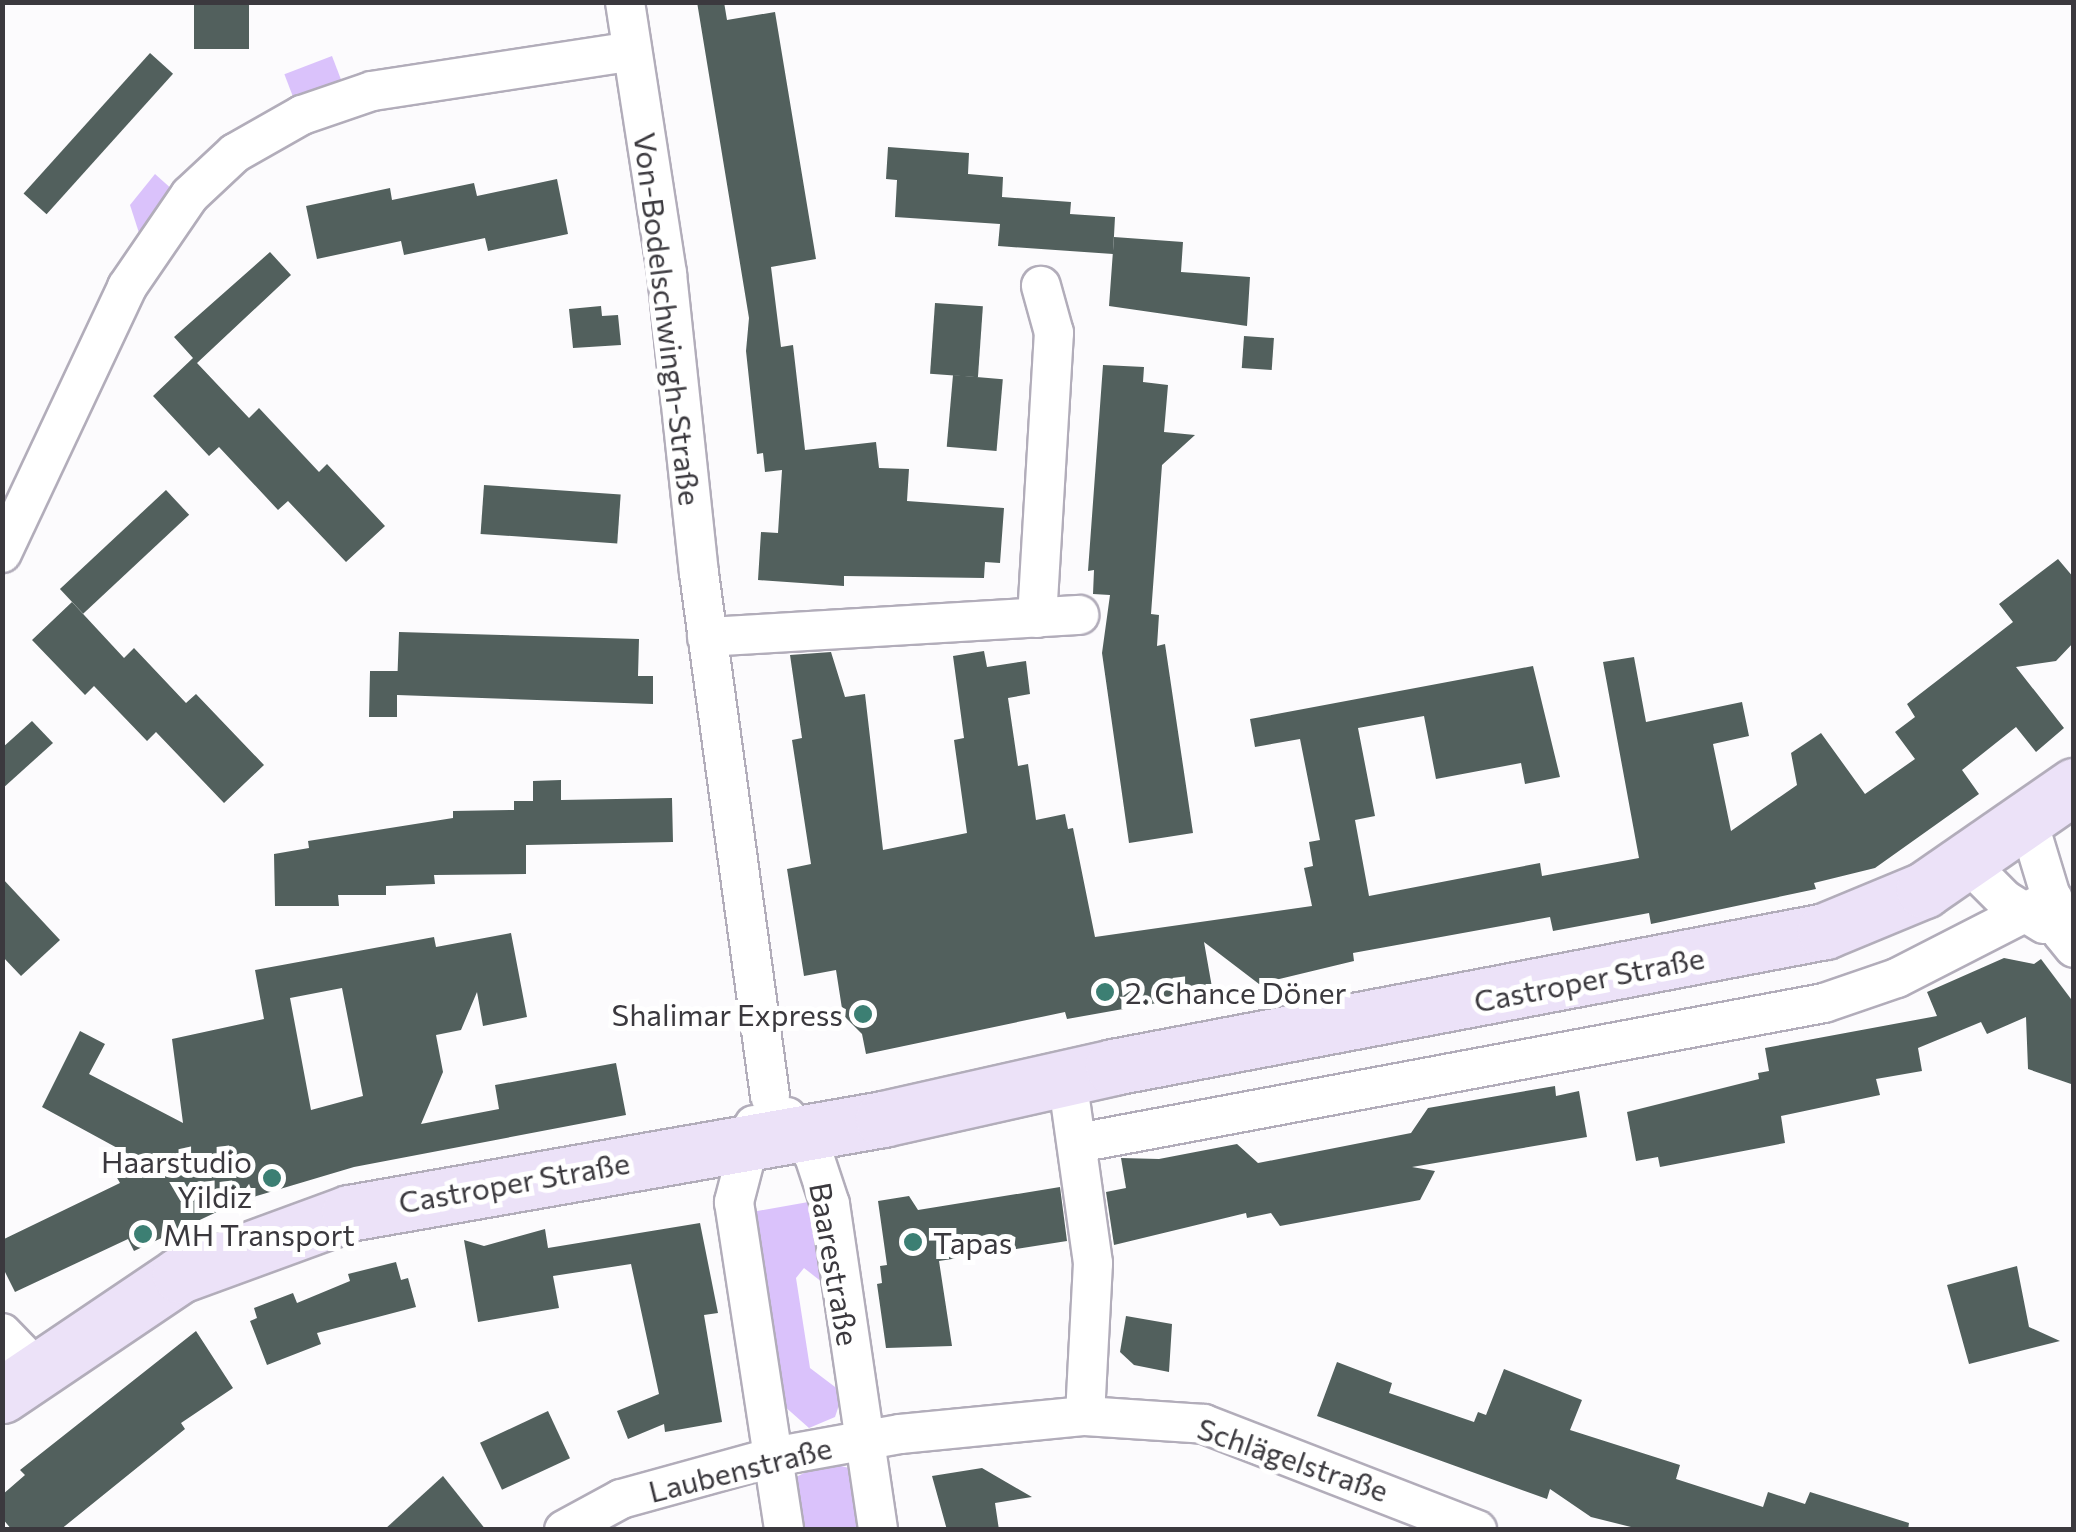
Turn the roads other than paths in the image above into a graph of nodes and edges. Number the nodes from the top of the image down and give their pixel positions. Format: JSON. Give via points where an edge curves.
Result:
{"nodes":[{"id":1,"x":625,"y":2,"type":"edge"},
{"id":2,"x":632,"y":52,"type":"junction"},
{"id":3,"x":1041,"y":286,"type":"dead end"},
{"id":4,"x":2,"y":553,"type":"edge"},
{"id":5,"x":1079,"y":615,"type":"dead end"},
{"id":6,"x":1037,"y":618,"type":"junction"},
{"id":7,"x":707,"y":637,"type":"junction"},
{"id":8,"x":2074,"y":786,"type":"edge"},
{"id":9,"x":2028,"y":821,"type":"junction"},
{"id":10,"x":1969,"y":864,"type":"junction"},
{"id":11,"x":2054,"y":923,"type":"edge"},
{"id":12,"x":1067,"y":1078,"type":"junction"},
{"id":13,"x":772,"y":1124,"type":"junction"},
{"id":14,"x":1078,"y":1143,"type":"junction"},
{"id":15,"x":13,"y":1365,"type":"edge"},
{"id":16,"x":1086,"y":1416,"type":"junction"},
{"id":17,"x":864,"y":1440,"type":"junction"},
{"id":18,"x":773,"y":1457,"type":"junction"},
{"id":19,"x":564,"y":1530,"type":"edge"},
{"id":20,"x":784,"y":1530,"type":"edge"},
{"id":21,"x":878,"y":1530,"type":"edge"},
{"id":22,"x":1477,"y":1530,"type":"edge"}],
"edges":[{"from":1,"to":2,"type":"street","name":"Von-Bodelschwingh-Straße"},
{"from":2,"to":4,"type":"street","via":[[372,91],[302,115],[235,153],[190,195],[127,287]]},
{"from":2,"to":7,"type":"street","name":"Von-Bodelschwingh-Straße","via":[[667,274]]},
{"from":3,"to":6,"type":"street","via":[[1054,333]]},
{"from":5,"to":6,"type":"street"},
{"from":6,"to":7,"type":"street"},
{"from":7,"to":13,"type":"street","name":"Von-Bodelschwingh-Straße"},
{"from":8,"to":9,"type":"main road","name":"Castroper Straße"},
{"from":9,"to":10,"type":"main road","name":"Castroper Straße"},
{"from":9,"to":11,"type":"street"},
{"from":10,"to":11,"type":"street"},
{"from":10,"to":12,"type":"main road","name":"Castroper Straße","via":[[1882,912],[1825,931]]},
{"from":11,"to":14,"type":"street","via":[[1824,1003]]},
{"from":12,"to":13,"type":"main road","name":"Castroper Straße"},
{"from":12,"to":14,"type":"street"},
{"from":13,"to":15,"type":"main road","name":"Castroper Straße","via":[[419,1197],[274,1235]]},
{"from":13,"to":17,"type":"street","name":"Baarestraße","via":[[830,1204]]},
{"from":13,"to":18,"type":"street","via":[[734,1202]]},
{"from":14,"to":16,"type":"street","via":[[1093,1263]]},
{"from":16,"to":17,"type":"street","name":"Schlägelstraße"},
{"from":16,"to":22,"type":"street","name":"Schlägelstraße","via":[[1204,1424]]},
{"from":17,"to":18,"type":"street","name":"Laubenstraße"},
{"from":17,"to":21,"type":"street","name":"Baarestraße"},
{"from":18,"to":19,"type":"street","name":"Laubenstraße","via":[[621,1500]]},
{"from":18,"to":20,"type":"street"}]}
